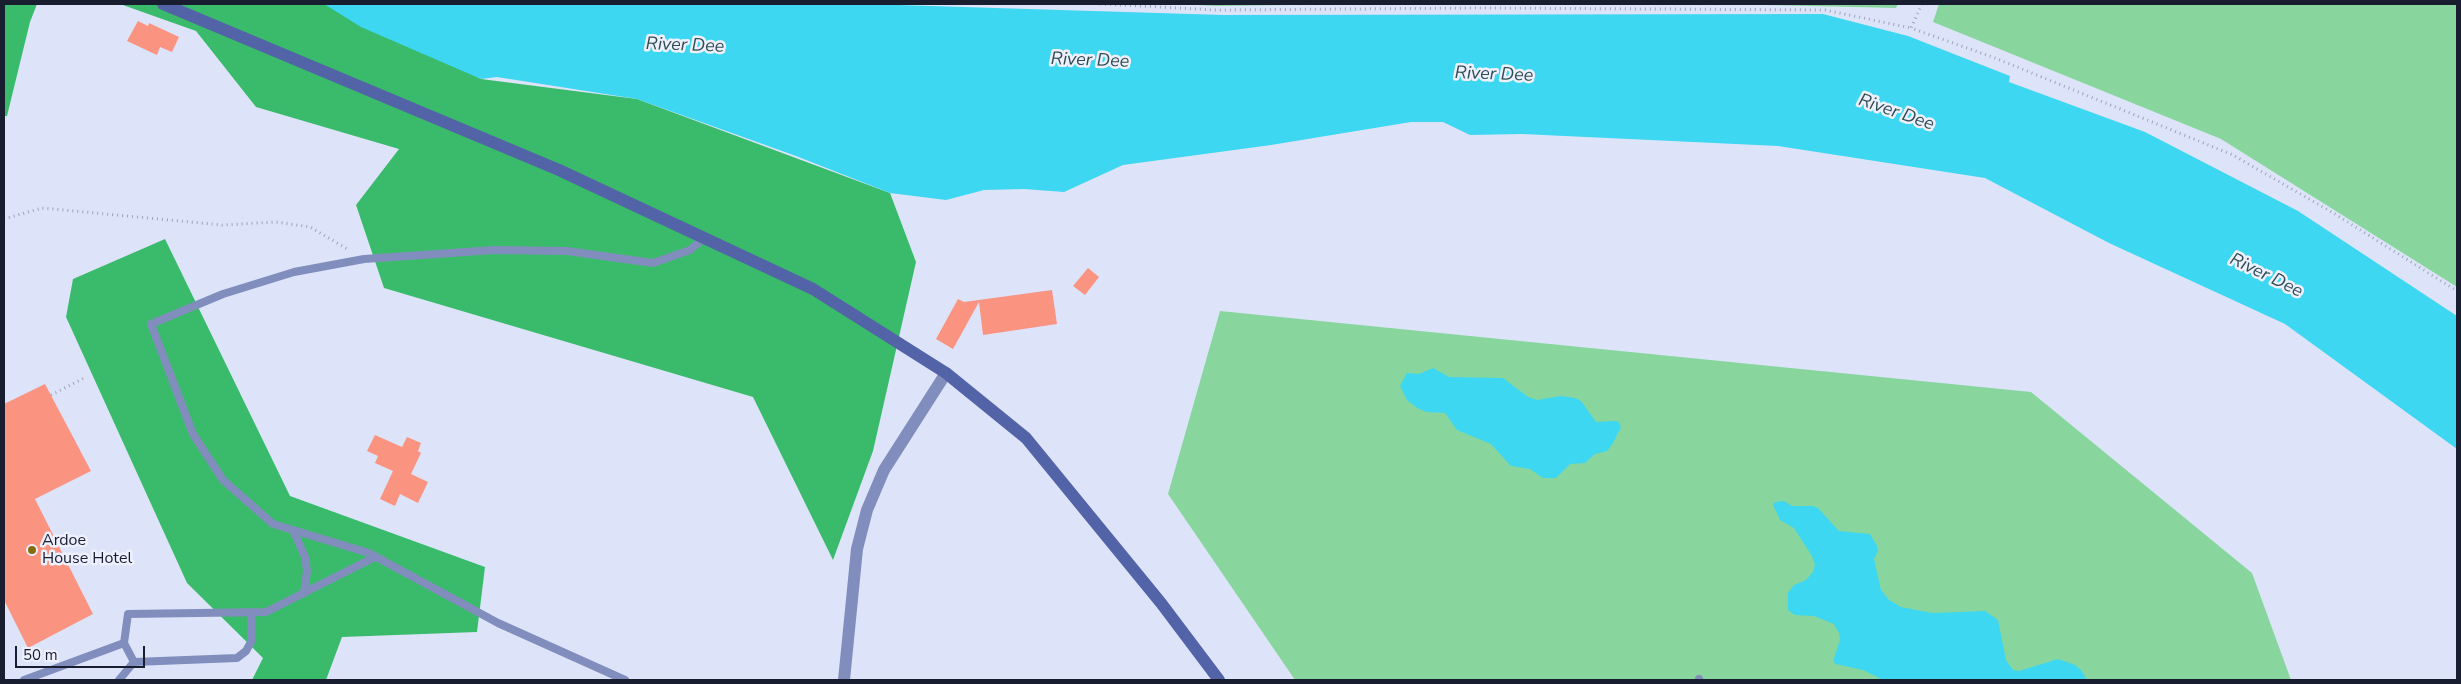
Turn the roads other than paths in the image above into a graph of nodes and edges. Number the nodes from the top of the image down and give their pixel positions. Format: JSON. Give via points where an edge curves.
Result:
{"nodes":[{"id":1,"x":163,"y":4,"type":"edge"},
{"id":2,"x":704,"y":238,"type":"junction"},
{"id":3,"x":946,"y":373,"type":"junction"},
{"id":4,"x":293,"y":530,"type":"junction"},
{"id":5,"x":375,"y":557,"type":"junction"},
{"id":6,"x":304,"y":593,"type":"junction"},
{"id":7,"x":251,"y":612,"type":"junction"},
{"id":8,"x":124,"y":643,"type":"junction"},
{"id":9,"x":134,"y":662,"type":"junction"},
{"id":10,"x":24,"y":680,"type":"edge"},
{"id":11,"x":119,"y":680,"type":"edge"},
{"id":12,"x":625,"y":680,"type":"edge"},
{"id":13,"x":844,"y":680,"type":"edge"},
{"id":14,"x":1219,"y":680,"type":"edge"}],
"edges":[{"from":1,"to":2,"type":"main road","via":[[559,170]]},
{"from":2,"to":3,"type":"main road","via":[[813,290]]},
{"from":2,"to":4,"type":"lane","via":[[690,250],[653,263],[567,251],[494,250],[364,259],[294,272],[232,291],[151,324],[193,434],[223,480],[273,524]]},
{"from":3,"to":13,"type":"street","via":[[884,470],[867,510],[857,549]]},
{"from":3,"to":14,"type":"main road","via":[[1026,438]]},
{"from":4,"to":5,"type":"lane"},
{"from":4,"to":6,"type":"lane","via":[[305,557]]},
{"from":5,"to":6,"type":"lane"},
{"from":5,"to":12,"type":"lane","via":[[498,623]]},
{"from":6,"to":7,"type":"lane","via":[[266,612]]},
{"from":7,"to":8,"type":"lane","via":[[128,614]]},
{"from":7,"to":9,"type":"lane","via":[[251,642],[237,658]]},
{"from":8,"to":9,"type":"lane"},
{"from":8,"to":10,"type":"lane"},
{"from":9,"to":11,"type":"lane"}]}
